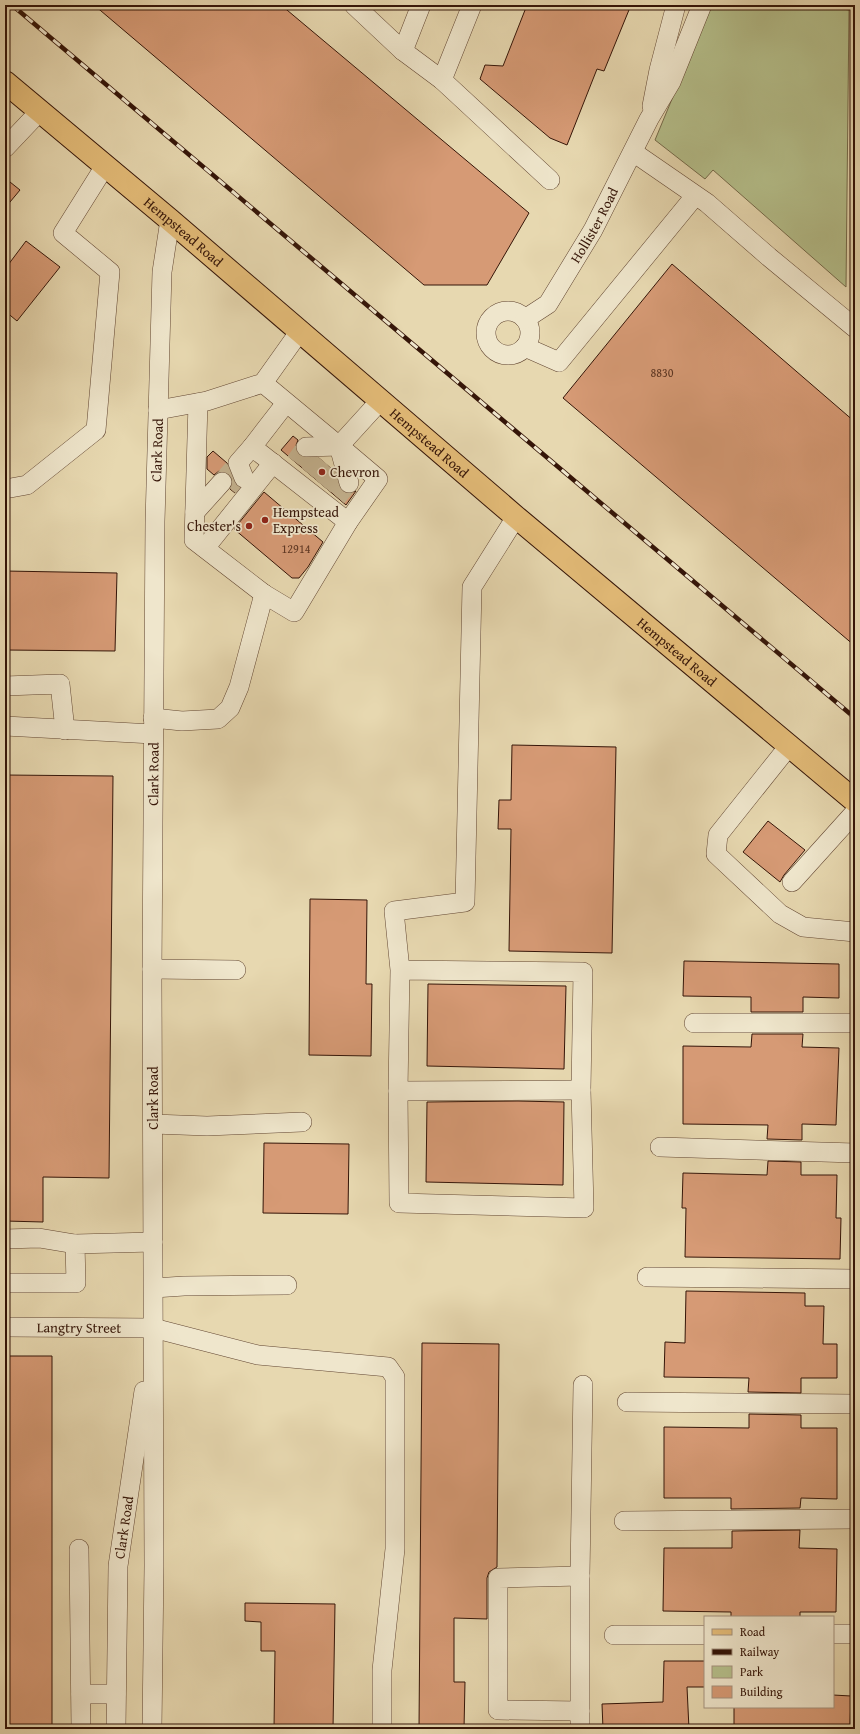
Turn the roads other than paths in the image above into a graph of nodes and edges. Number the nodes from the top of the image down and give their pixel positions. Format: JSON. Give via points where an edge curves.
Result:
{"nodes":[{"id":1,"x":354,"y":5,"type":"edge"},
{"id":2,"x":421,"y":5,"type":"edge"},
{"id":3,"x":472,"y":5,"type":"edge"},
{"id":4,"x":676,"y":5,"type":"edge"},
{"id":5,"x":702,"y":5,"type":"edge"},
{"id":6,"x":403,"y":50,"type":"junction"},
{"id":7,"x":442,"y":80,"type":"junction"},
{"id":8,"x":5,"y":82,"type":"edge"},
{"id":9,"x":40,"y":111,"type":"junction"},
{"id":10,"x":649,"y":119,"type":"junction"},
{"id":11,"x":5,"y":148,"type":"edge"},
{"id":12,"x":633,"y":152,"type":"junction"},
{"id":13,"x":105,"y":166,"type":"junction"},
{"id":14,"x":550,"y":180,"type":"dead end"},
{"id":15,"x":696,"y":196,"type":"junction"},
{"id":16,"x":170,"y":220,"type":"junction"},
{"id":17,"x":525,"y":319,"type":"junction"},
{"id":18,"x":855,"y":328,"type":"edge"},
{"id":19,"x":300,"y":331,"type":"junction"},
{"id":20,"x":525,"y":347,"type":"junction"},
{"id":21,"x":263,"y":384,"type":"junction"},
{"id":22,"x":380,"y":401,"type":"junction"},
{"id":23,"x":286,"y":402,"type":"junction"},
{"id":24,"x":198,"y":403,"type":"junction"},
{"id":25,"x":158,"y":410,"type":"junction"},
{"id":26,"x":339,"y":446,"type":"junction"},
{"id":27,"x":252,"y":447,"type":"junction"},
{"id":28,"x":306,"y":447,"type":"dead end"},
{"id":29,"x":321,"y":459,"type":"tunnel mouth"},
{"id":30,"x":295,"y":462,"type":"dead end"},
{"id":31,"x":272,"y":463,"type":"junction"},
{"id":32,"x":327,"y":483,"type":"junction"},
{"id":33,"x":5,"y":489,"type":"edge"},
{"id":34,"x":195,"y":512,"type":"junction"},
{"id":35,"x":516,"y":517,"type":"junction"},
{"id":36,"x":348,"y":522,"type":"junction"},
{"id":37,"x":205,"y":548,"type":"junction"},
{"id":38,"x":264,"y":594,"type":"junction"},
{"id":39,"x":5,"y":686,"type":"edge"},
{"id":40,"x":5,"y":726,"type":"edge"},
{"id":41,"x":153,"y":726,"type":"junction"},
{"id":42,"x":65,"y":730,"type":"junction"},
{"id":43,"x":789,"y":746,"type":"junction"},
{"id":44,"x":855,"y":801,"type":"edge"},
{"id":45,"x":855,"y":812,"type":"edge"},
{"id":46,"x":792,"y":882,"type":"dead end"},
{"id":47,"x":855,"y":932,"type":"edge"},
{"id":48,"x":152,"y":969,"type":"junction"},
{"id":49,"x":236,"y":970,"type":"dead end"},
{"id":50,"x":400,"y":970,"type":"junction"},
{"id":51,"x":694,"y":1023,"type":"dead end"},
{"id":52,"x":855,"y":1023,"type":"edge"},
{"id":53,"x":581,"y":1090,"type":"junction"},
{"id":54,"x":398,"y":1091,"type":"junction"},
{"id":55,"x":302,"y":1122,"type":"dead end"},
{"id":56,"x":153,"y":1124,"type":"junction"},
{"id":57,"x":660,"y":1147,"type":"dead end"},
{"id":58,"x":855,"y":1153,"type":"edge"},
{"id":59,"x":5,"y":1239,"type":"edge"},
{"id":60,"x":153,"y":1242,"type":"junction"},
{"id":61,"x":75,"y":1244,"type":"junction"},
{"id":62,"x":647,"y":1277,"type":"dead end"},
{"id":63,"x":855,"y":1279,"type":"edge"},
{"id":64,"x":5,"y":1283,"type":"edge"},
{"id":65,"x":286,"y":1285,"type":"dead end"},
{"id":66,"x":154,"y":1288,"type":"junction"},
{"id":67,"x":5,"y":1327,"type":"edge"},
{"id":68,"x":153,"y":1328,"type":"junction"},
{"id":69,"x":583,"y":1385,"type":"dead end"},
{"id":70,"x":626,"y":1402,"type":"dead end"},
{"id":71,"x":855,"y":1404,"type":"edge"},
{"id":72,"x":855,"y":1519,"type":"edge"},
{"id":73,"x":624,"y":1521,"type":"dead end"},
{"id":74,"x":79,"y":1548,"type":"dead end"},
{"id":75,"x":580,"y":1576,"type":"junction"},
{"id":76,"x":834,"y":1634,"type":"edge"},
{"id":77,"x":855,"y":1634,"type":"edge"},
{"id":78,"x":614,"y":1635,"type":"dead end"},
{"id":79,"x":704,"y":1635,"type":"edge"},
{"id":80,"x":81,"y":1694,"type":"junction"},
{"id":81,"x":116,"y":1694,"type":"junction"},
{"id":82,"x":580,"y":1720,"type":"edge"},
{"id":83,"x":81,"y":1729,"type":"edge"},
{"id":84,"x":116,"y":1729,"type":"edge"},
{"id":85,"x":152,"y":1729,"type":"edge"},
{"id":86,"x":382,"y":1729,"type":"edge"}],
"edges":[{"from":1,"to":6,"type":"street"},
{"from":2,"to":6,"type":"street"},
{"from":3,"to":7,"type":"street"},
{"from":4,"to":10,"type":"street","name":"Hollister Road"},
{"from":5,"to":10,"type":"street","name":"Hollister Road","via":[[672,82]]},
{"from":6,"to":7,"type":"street"},
{"from":7,"to":14,"type":"street"},
{"from":8,"to":9,"type":"main road","name":"Hempstead Road"},
{"from":9,"to":11,"type":"street"},
{"from":9,"to":13,"type":"main road","name":"Hempstead Road"},
{"from":10,"to":12,"type":"street","name":"Hollister Road"},
{"from":12,"to":15,"type":"street"},
{"from":12,"to":17,"type":"street","name":"Hollister Road","via":[[593,230],[548,304]]},
{"from":13,"to":16,"type":"main road","name":"Hempstead Road"},
{"from":13,"to":33,"type":"street","via":[[63,233],[110,272],[96,430],[27,485]]},
{"from":15,"to":18,"type":"street"},
{"from":15,"to":20,"type":"street","via":[[559,362]]},
{"from":16,"to":19,"type":"main road","name":"Hempstead Road"},
{"from":16,"to":25,"type":"street","name":"Clark Road","via":[[162,272]]},
{"from":17,"to":20,"type":"street","via":[[530,333]]},
{"from":17,"to":20,"type":"street","via":[[513,311],[506,311],[489,321],[486,328],[486,335],[492,347],[504,354],[519,352]]},
{"from":19,"to":21,"type":"street"},
{"from":19,"to":22,"type":"main road","name":"Hempstead Road"},
{"from":21,"to":23,"type":"street"},
{"from":21,"to":24,"type":"street"},
{"from":22,"to":26,"type":"street"},
{"from":22,"to":35,"type":"main road","name":"Hempstead Road"},
{"from":23,"to":26,"type":"street"},
{"from":23,"to":27,"type":"street"},
{"from":24,"to":25,"type":"street"},
{"from":24,"to":34,"type":"street"},
{"from":25,"to":41,"type":"street","name":"Clark Road"},
{"from":26,"to":28,"type":"street"},
{"from":26,"to":29,"type":"street"},
{"from":26,"to":32,"type":"street"},
{"from":26,"to":36,"type":"street","via":[[378,479]]},
{"from":27,"to":31,"type":"street"},
{"from":27,"to":34,"type":"street"},
{"from":30,"to":32,"type":"street"},
{"from":31,"to":32,"type":"street"},
{"from":31,"to":37,"type":"street"},
{"from":32,"to":36,"type":"street"},
{"from":34,"to":37,"type":"street","via":[[194,540]]},
{"from":35,"to":43,"type":"main road","name":"Hempstead Road"},
{"from":35,"to":50,"type":"street","via":[[472,587],[465,902],[394,911]]},
{"from":36,"to":38,"type":"street","via":[[294,612]]},
{"from":37,"to":38,"type":"street"},
{"from":38,"to":41,"type":"street","via":[[230,708],[218,719]]},
{"from":39,"to":42,"type":"street","via":[[60,684]]},
{"from":40,"to":42,"type":"street"},
{"from":41,"to":42,"type":"street"},
{"from":41,"to":48,"type":"street","name":"Clark Road"},
{"from":43,"to":44,"type":"main road","name":"Hempstead Road"},
{"from":43,"to":47,"type":"street","via":[[718,835],[716,854],[780,914],[803,927]]},
{"from":45,"to":46,"type":"street"},
{"from":48,"to":49,"type":"street"},
{"from":48,"to":56,"type":"street","name":"Clark Road"},
{"from":50,"to":53,"type":"street","via":[[583,972]]},
{"from":50,"to":54,"type":"street"},
{"from":51,"to":52,"type":"street"},
{"from":53,"to":54,"type":"street"},
{"from":53,"to":54,"type":"street","via":[[584,1208],[399,1203]]},
{"from":55,"to":56,"type":"street","via":[[207,1126]]},
{"from":56,"to":60,"type":"street","name":"Clark Road"},
{"from":57,"to":58,"type":"street"},
{"from":59,"to":61,"type":"street","via":[[39,1238]]},
{"from":60,"to":61,"type":"street"},
{"from":60,"to":66,"type":"street","name":"Clark Road"},
{"from":61,"to":64,"type":"street","via":[[76,1283]]},
{"from":62,"to":63,"type":"street"},
{"from":65,"to":66,"type":"street"},
{"from":66,"to":68,"type":"street","name":"Clark Road"},
{"from":67,"to":68,"type":"street","name":"Langtry Street"},
{"from":68,"to":81,"type":"street","name":"Clark Road","via":[[118,1566]]},
{"from":68,"to":85,"type":"street","name":"Clark Road"},
{"from":68,"to":86,"type":"street","name":"Langtry Street","via":[[258,1355],[388,1367],[394,1377],[395,1549],[382,1670]]},
{"from":69,"to":75,"type":"street"},
{"from":70,"to":71,"type":"street"},
{"from":72,"to":73,"type":"street"},
{"from":74,"to":80,"type":"street"},
{"from":75,"to":82,"type":"street"},
{"from":75,"to":82,"type":"street","via":[[498,1578],[498,1710]]},
{"from":76,"to":77,"type":"street"},
{"from":78,"to":79,"type":"street"},
{"from":80,"to":81,"type":"street"},
{"from":80,"to":83,"type":"street"},
{"from":81,"to":84,"type":"street","name":"Clark Road"}]}
